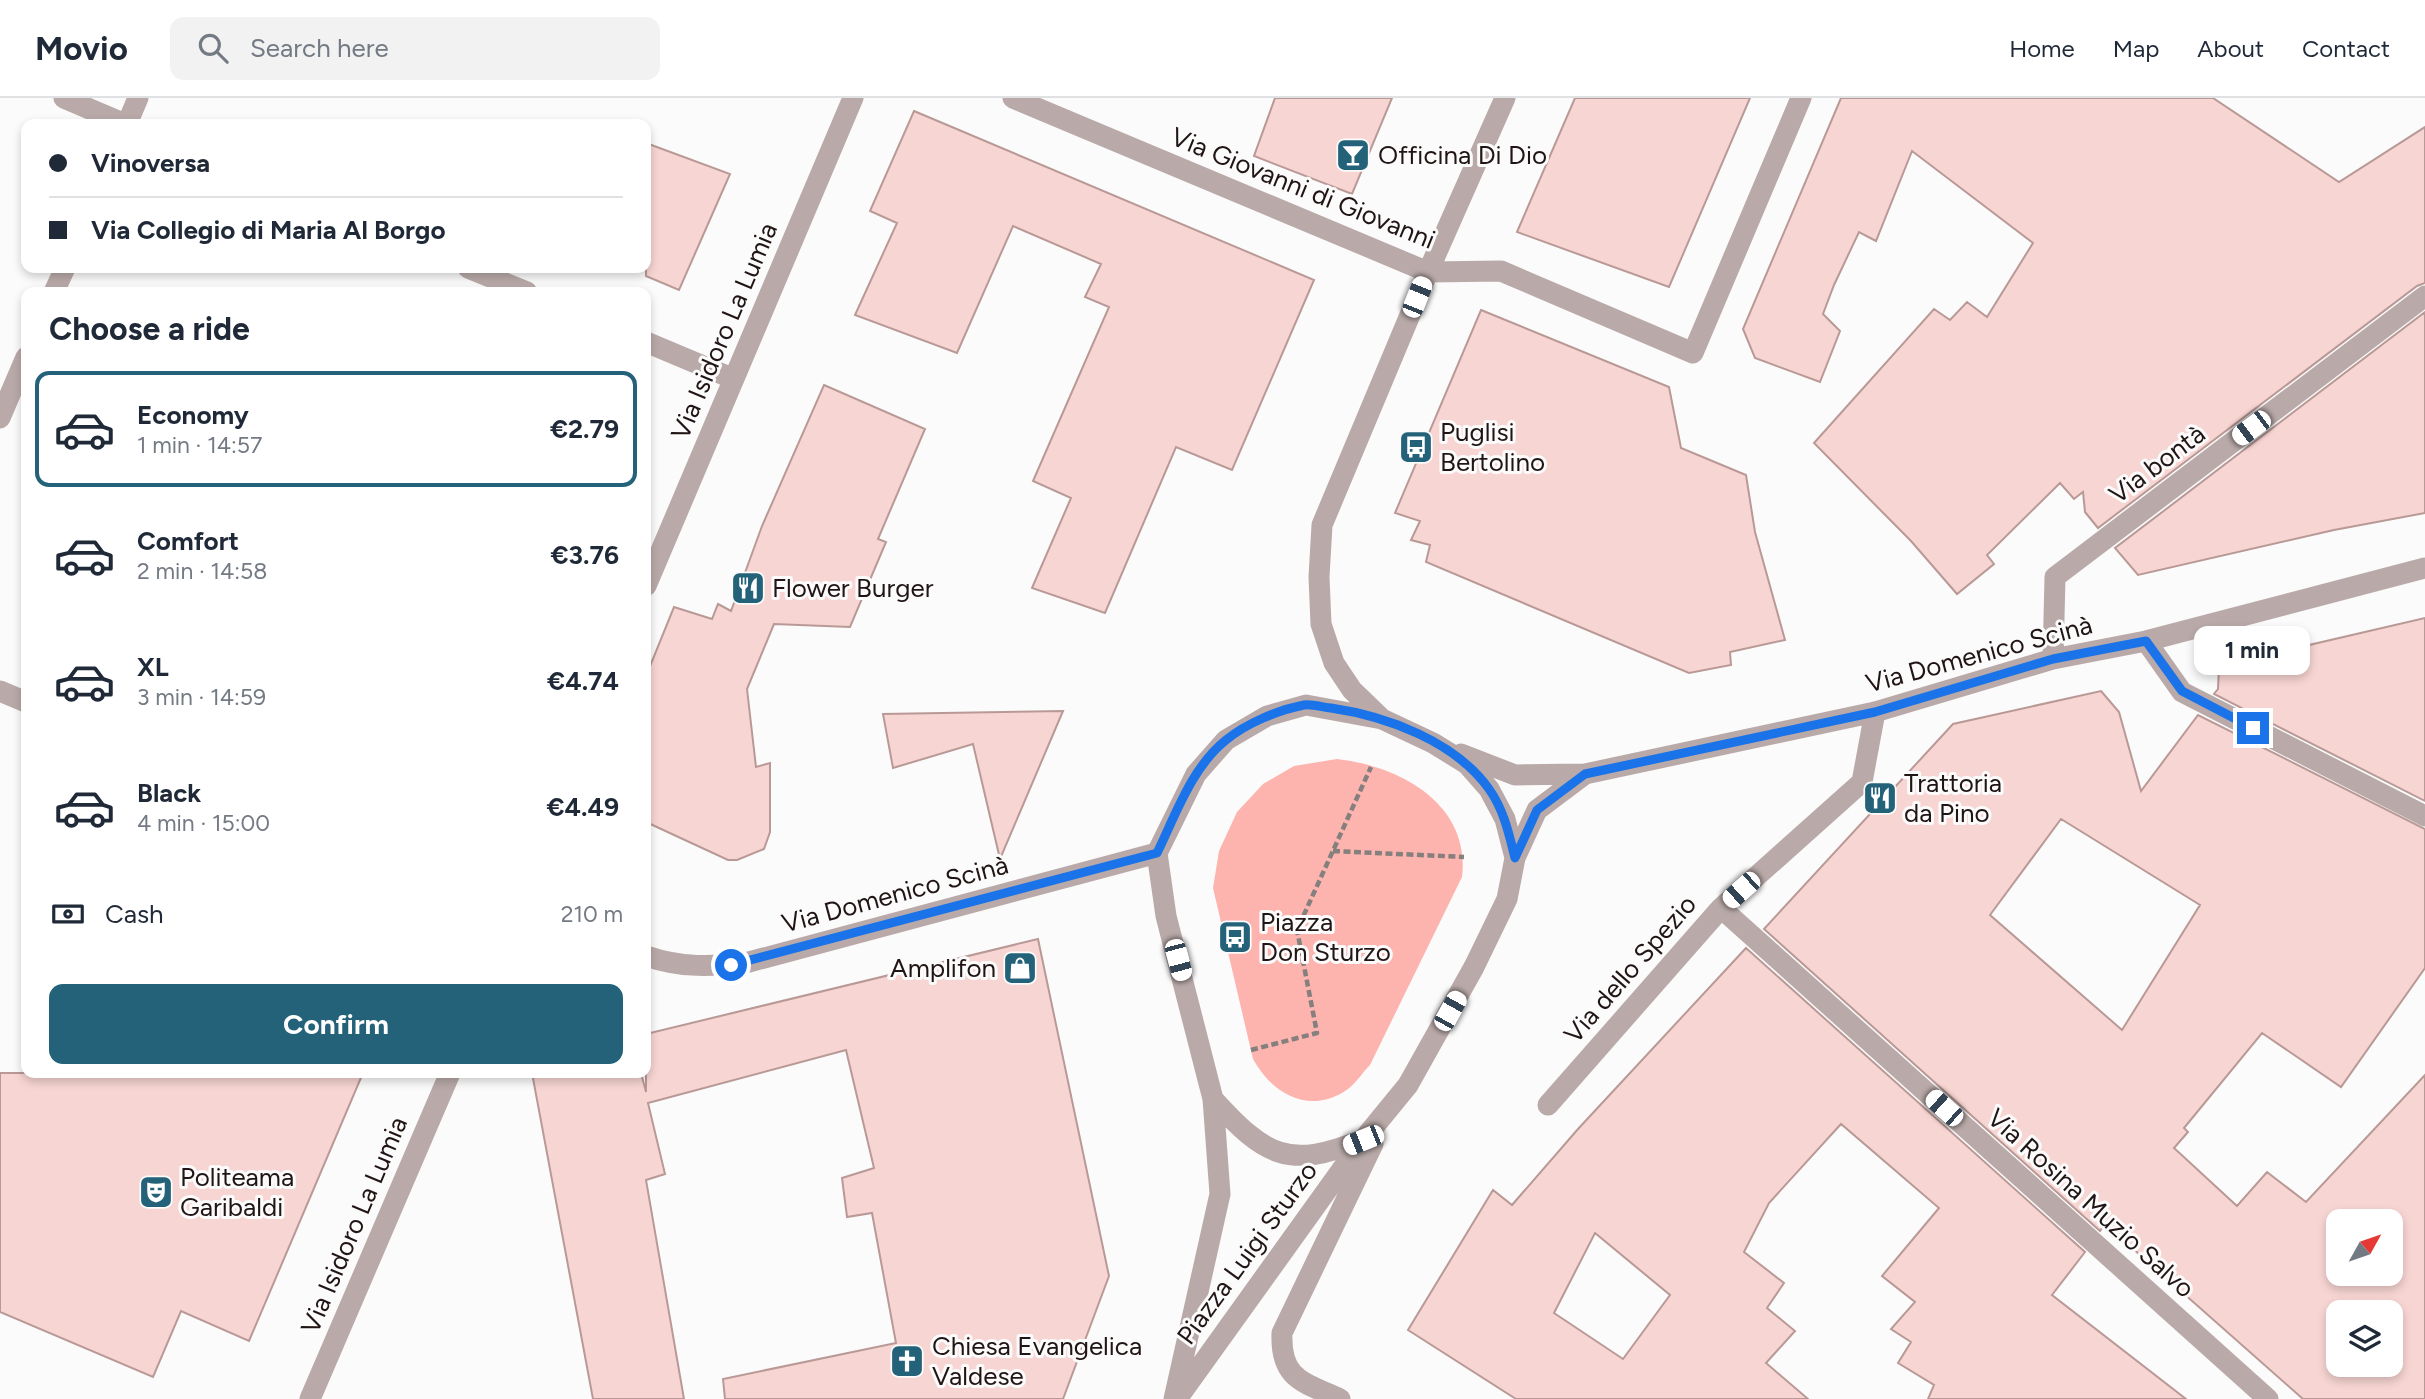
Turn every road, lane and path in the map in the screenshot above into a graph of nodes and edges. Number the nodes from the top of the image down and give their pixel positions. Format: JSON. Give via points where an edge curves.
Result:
{"nodes":[{"id":1,"x":64,"y":98,"type":"edge"},
{"id":2,"x":138,"y":98,"type":"edge"},
{"id":3,"x":853,"y":98,"type":"edge"},
{"id":4,"x":1013,"y":98,"type":"edge"},
{"id":5,"x":1505,"y":98,"type":"edge"},
{"id":6,"x":1801,"y":98,"type":"edge"},
{"id":7,"x":114,"y":119,"type":"edge"},
{"id":8,"x":128,"y":119,"type":"edge"},
{"id":9,"x":1427,"y":272,"type":"junction"},
{"id":10,"x":480,"y":273,"type":"edge"},
{"id":11,"x":515,"y":287,"type":"edge"},
{"id":12,"x":2425,"y":296,"type":"edge"},
{"id":13,"x":651,"y":344,"type":"edge"},
{"id":14,"x":21,"y":369,"type":"edge"},
{"id":15,"x":734,"y":379,"type":"junction"},
{"id":16,"x":0,"y":418,"type":"edge"},
{"id":17,"x":2425,"y":568,"type":"edge"},
{"id":18,"x":651,"y":574,"type":"edge"},
{"id":19,"x":2146,"y":641,"type":"junction"},
{"id":20,"x":2053,"y":659,"type":"junction"},
{"id":21,"x":0,"y":691,"type":"edge"},
{"id":22,"x":21,"y":700,"type":"edge"},
{"id":23,"x":1875,"y":712,"type":"junction"},
{"id":24,"x":1382,"y":719,"type":"junction"},
{"id":25,"x":1433,"y":743,"type":"junction"},
{"id":26,"x":1371,"y":767,"type":"dead end"},
{"id":27,"x":1585,"y":774,"type":"junction"},
{"id":28,"x":2423,"y":809,"type":"edge"},
{"id":29,"x":1333,"y":851,"type":"junction"},
{"id":30,"x":1157,"y":853,"type":"junction"},
{"id":31,"x":1464,"y":857,"type":"dead end"},
{"id":32,"x":1515,"y":858,"type":"junction"},
{"id":33,"x":1721,"y":908,"type":"junction"},
{"id":34,"x":651,"y":958,"type":"edge"},
{"id":35,"x":1251,"y":1050,"type":"dead end"},
{"id":36,"x":448,"y":1078,"type":"edge"},
{"id":37,"x":1213,"y":1099,"type":"junction"},
{"id":38,"x":1548,"y":1105,"type":"dead end"},
{"id":39,"x":1388,"y":1114,"type":"junction"},
{"id":40,"x":1363,"y":1140,"type":"junction"},
{"id":41,"x":310,"y":1399,"type":"edge"},
{"id":42,"x":1176,"y":1399,"type":"edge"},
{"id":43,"x":1340,"y":1399,"type":"edge"},
{"id":44,"x":2268,"y":1399,"type":"edge"}],
"edges":[{"from":1,"to":7,"type":"street"},
{"from":2,"to":8,"type":"street"},
{"from":3,"to":15,"type":"street","name":"Via Isidoro La Lumia"},
{"from":4,"to":9,"type":"street","name":"Via Giovanni di Giovanni"},
{"from":5,"to":9,"type":"street"},
{"from":6,"to":9,"type":"street","name":"Via Giovanni di Giovanni","via":[[1693,353],[1501,271]]},
{"from":9,"to":24,"type":"street","via":[[1322,525],[1321,624],[1334,663],[1352,690]]},
{"from":10,"to":11,"type":"street"},
{"from":12,"to":20,"type":"street","name":"Via bontà","via":[[2055,577]]},
{"from":13,"to":15,"type":"street"},
{"from":14,"to":16,"type":"street"},
{"from":15,"to":18,"type":"street","name":"Via Isidoro La Lumia"},
{"from":17,"to":19,"type":"street","name":"Via Domenico Scinà"},
{"from":19,"to":20,"type":"street","name":"Via Domenico Scinà"},
{"from":19,"to":28,"type":"street","via":[[2182,691]]},
{"from":20,"to":23,"type":"street","name":"Via Domenico Scinà"},
{"from":21,"to":22,"type":"street"},
{"from":23,"to":27,"type":"street","name":"Via Domenico Scinà"},
{"from":23,"to":33,"type":"street","name":"Via dello Spezio","via":[[1862,782]]},
{"from":24,"to":25,"type":"street","name":"Piazza Luigi Sturzo"},
{"from":24,"to":30,"type":"street","name":"Piazza Luigi Sturzo","via":[[1306,705],[1267,716],[1226,740],[1196,774]]},
{"from":25,"to":27,"type":"street","via":[[1515,775]]},
{"from":25,"to":32,"type":"street","name":"Piazza Luigi Sturzo","via":[[1467,764],[1489,789],[1506,819]]},
{"from":26,"to":29,"type":"path"},
{"from":27,"to":32,"type":"street","via":[[1537,810]]},
{"from":29,"to":31,"type":"path"},
{"from":29,"to":35,"type":"path","via":[[1297,930],[1317,1032]]},
{"from":30,"to":34,"type":"street","name":"Via Domenico Scinà","via":[[749,962],[713,967],[671,965]]},
{"from":30,"to":37,"type":"street","name":"Piazza Luigi Sturzo","via":[[1166,916]]},
{"from":32,"to":39,"type":"street","name":"Piazza Luigi Sturzo","via":[[1507,899],[1474,967]]},
{"from":33,"to":38,"type":"street","name":"Via dello Spezio"},
{"from":33,"to":44,"type":"street","name":"Via Rosina Muzio Salvo"},
{"from":36,"to":41,"type":"street","name":"Via Isidoro La Lumia"},
{"from":37,"to":40,"type":"street","name":"Piazza Luigi Sturzo","via":[[1242,1132],[1296,1158],[1332,1152]]},
{"from":37,"to":42,"type":"street","name":"Piazza Luigi Sturzo","via":[[1220,1194]]},
{"from":39,"to":40,"type":"street","name":"Piazza Luigi Sturzo"},
{"from":39,"to":43,"type":"street","via":[[1282,1333],[1281,1355],[1294,1378]]},
{"from":40,"to":42,"type":"street","name":"Piazza Luigi Sturzo"}]}
